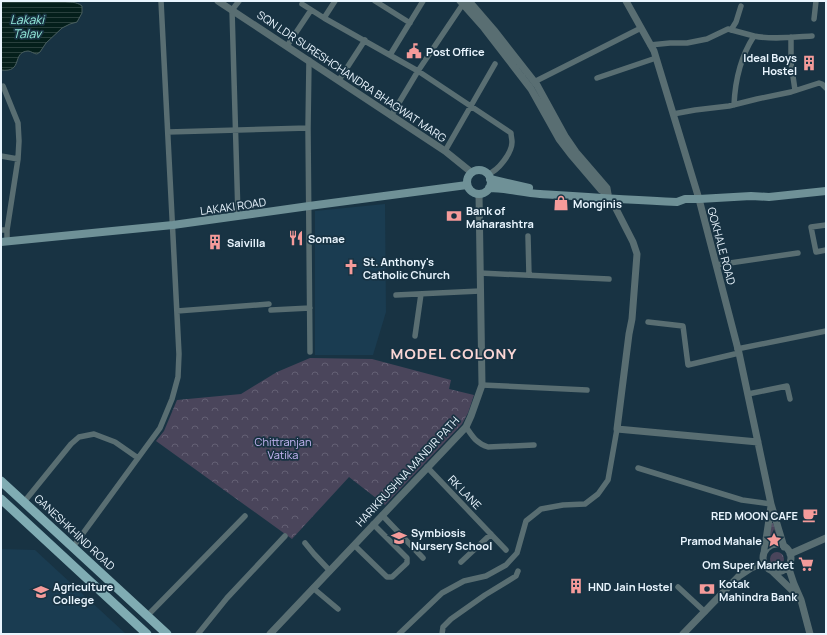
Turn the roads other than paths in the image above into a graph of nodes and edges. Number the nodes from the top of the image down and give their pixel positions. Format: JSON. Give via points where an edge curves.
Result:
{"nodes":[{"id":1,"x":161,"y":1,"type":"edge"},
{"id":2,"x":218,"y":1,"type":"edge"},
{"id":3,"x":239,"y":1,"type":"edge"},
{"id":4,"x":335,"y":1,"type":"edge"},
{"id":5,"x":375,"y":1,"type":"edge"},
{"id":6,"x":424,"y":1,"type":"edge"},
{"id":7,"x":626,"y":1,"type":"edge"},
{"id":8,"x":816,"y":1,"type":"edge"},
{"id":9,"x":464,"y":2,"type":"edge"},
{"id":10,"x":302,"y":4,"type":"dead end"},
{"id":11,"x":741,"y":6,"type":"dead end"},
{"id":12,"x":232,"y":10,"type":"junction"},
{"id":13,"x":311,"y":10,"type":"junction"},
{"id":14,"x":324,"y":18,"type":"junction"},
{"id":15,"x":814,"y":19,"type":"dead end"},
{"id":16,"x":410,"y":23,"type":"junction"},
{"id":17,"x":641,"y":28,"type":"junction"},
{"id":18,"x":731,"y":30,"type":"junction"},
{"id":19,"x":754,"y":36,"type":"junction"},
{"id":20,"x":812,"y":36,"type":"dead end"},
{"id":21,"x":791,"y":37,"type":"junction"},
{"id":22,"x":365,"y":40,"type":"junction"},
{"id":23,"x":650,"y":45,"type":"junction"},
{"id":24,"x":287,"y":46,"type":"junction"},
{"id":25,"x":390,"y":55,"type":"junction"},
{"id":26,"x":656,"y":58,"type":"junction"},
{"id":27,"x":309,"y":60,"type":"junction"},
{"id":28,"x":495,"y":64,"type":"dead end"},
{"id":29,"x":418,"y":71,"type":"junction"},
{"id":30,"x":597,"y":78,"type":"dead end"},
{"id":31,"x":339,"y":80,"type":"junction"},
{"id":32,"x":534,"y":82,"type":"junction"},
{"id":33,"x":3,"y":86,"type":"dead end"},
{"id":34,"x":826,"y":88,"type":"edge"},
{"id":35,"x":795,"y":90,"type":"junction"},
{"id":36,"x":734,"y":105,"type":"junction"},
{"id":37,"x":471,"y":106,"type":"junction"},
{"id":38,"x":673,"y":114,"type":"junction"},
{"id":39,"x":391,"y":116,"type":"junction"},
{"id":40,"x":308,"y":128,"type":"junction"},
{"id":41,"x":235,"y":130,"type":"junction"},
{"id":42,"x":168,"y":132,"type":"junction"},
{"id":43,"x":445,"y":151,"type":"junction"},
{"id":44,"x":1,"y":156,"type":"edge"},
{"id":45,"x":18,"y":159,"type":"junction"},
{"id":46,"x":471,"y":172,"type":"junction"},
{"id":47,"x":489,"y":177,"type":"junction"},
{"id":48,"x":467,"y":185,"type":"junction"},
{"id":49,"x":489,"y":188,"type":"junction"},
{"id":50,"x":826,"y":191,"type":"edge"},
{"id":51,"x":478,"y":194,"type":"junction"},
{"id":52,"x":610,"y":196,"type":"junction"},
{"id":53,"x":699,"y":200,"type":"junction"},
{"id":54,"x":309,"y":206,"type":"junction"},
{"id":55,"x":238,"y":216,"type":"junction"},
{"id":56,"x":173,"y":225,"type":"junction"},
{"id":57,"x":826,"y":225,"type":"edge"},
{"id":58,"x":4,"y":230,"type":"edge"},
{"id":59,"x":528,"y":236,"type":"dead end"},
{"id":60,"x":4,"y":241,"type":"edge"},
{"id":61,"x":826,"y":250,"type":"edge"},
{"id":62,"x":798,"y":253,"type":"dead end"},
{"id":63,"x":716,"y":265,"type":"junction"},
{"id":64,"x":480,"y":272,"type":"junction"},
{"id":65,"x":529,"y":275,"type":"junction"},
{"id":66,"x":609,"y":279,"type":"dead end"},
{"id":67,"x":480,"y":291,"type":"junction"},
{"id":68,"x":421,"y":294,"type":"junction"},
{"id":69,"x":396,"y":295,"type":"dead end"},
{"id":70,"x":310,"y":308,"type":"junction"},
{"id":71,"x":177,"y":311,"type":"junction"},
{"id":72,"x":648,"y":322,"type":"dead end"},
{"id":73,"x":826,"y":331,"type":"edge"},
{"id":74,"x":414,"y":336,"type":"dead end"},
{"id":75,"x":738,"y":351,"type":"junction"},
{"id":76,"x":310,"y":352,"type":"dead end"},
{"id":77,"x":482,"y":385,"type":"junction"},
{"id":78,"x":587,"y":390,"type":"dead end"},
{"id":79,"x":748,"y":394,"type":"junction"},
{"id":80,"x":790,"y":399,"type":"dead end"},
{"id":81,"x":466,"y":427,"type":"junction"},
{"id":82,"x":617,"y":429,"type":"junction"},
{"id":83,"x":758,"y":442,"type":"junction"},
{"id":84,"x":534,"y":445,"type":"dead end"},
{"id":85,"x":138,"y":458,"type":"junction"},
{"id":86,"x":427,"y":467,"type":"junction"},
{"id":87,"x":638,"y":468,"type":"dead end"},
{"id":88,"x":1,"y":481,"type":"edge"},
{"id":89,"x":1,"y":499,"type":"edge"},
{"id":90,"x":24,"y":502,"type":"junction"},
{"id":91,"x":771,"y":504,"type":"junction"},
{"id":92,"x":382,"y":515,"type":"junction"},
{"id":93,"x":245,"y":516,"type":"dead end"},
{"id":94,"x":374,"y":524,"type":"junction"},
{"id":95,"x":490,"y":533,"type":"junction"},
{"id":96,"x":285,"y":536,"type":"dead end"},
{"id":97,"x":826,"y":538,"type":"edge"},
{"id":98,"x":305,"y":543,"type":"dead end"},
{"id":99,"x":354,"y":545,"type":"junction"},
{"id":100,"x":73,"y":547,"type":"junction"},
{"id":101,"x":784,"y":547,"type":"junction"},
{"id":102,"x":506,"y":550,"type":"dead end"},
{"id":103,"x":764,"y":554,"type":"junction"},
{"id":104,"x":790,"y":554,"type":"junction"},
{"id":105,"x":423,"y":558,"type":"dead end"},
{"id":106,"x":461,"y":562,"type":"dead end"},
{"id":107,"x":764,"y":563,"type":"junction"},
{"id":108,"x":788,"y":566,"type":"junction"},
{"id":109,"x":330,"y":571,"type":"junction"},
{"id":110,"x":518,"y":571,"type":"dead end"},
{"id":111,"x":773,"y":572,"type":"junction"},
{"id":112,"x":678,"y":587,"type":"dead end"},
{"id":113,"x":313,"y":588,"type":"junction"},
{"id":114,"x":801,"y":600,"type":"junction"},
{"id":115,"x":338,"y":609,"type":"dead end"},
{"id":116,"x":705,"y":612,"type":"junction"},
{"id":117,"x":148,"y":616,"type":"junction"},
{"id":118,"x":147,"y":634,"type":"edge"},
{"id":119,"x":167,"y":634,"type":"edge"},
{"id":120,"x":198,"y":634,"type":"edge"},
{"id":121,"x":270,"y":634,"type":"edge"},
{"id":122,"x":399,"y":634,"type":"edge"},
{"id":123,"x":442,"y":634,"type":"edge"},
{"id":124,"x":686,"y":634,"type":"edge"},
{"id":125,"x":810,"y":634,"type":"edge"}],
"edges":[{"from":1,"to":42,"type":"street"},
{"from":2,"to":12,"type":"street","name":"SQN LDR SURESHCHANDRA BHAGWAT MARG"},
{"from":3,"to":12,"type":"street"},
{"from":4,"to":14,"type":"street"},
{"from":5,"to":16,"type":"street"},
{"from":6,"to":16,"type":"street"},
{"from":7,"to":17,"type":"street","name":"GOKHALE ROAD"},
{"from":8,"to":15,"type":"street"},
{"from":9,"to":29,"type":"street"},
{"from":9,"to":32,"type":"street","via":[[489,24]]},
{"from":9,"to":52,"type":"street","via":[[532,89],[559,140],[601,190]]},
{"from":10,"to":13,"type":"street"},
{"from":11,"to":18,"type":"street"},
{"from":12,"to":24,"type":"street","name":"SQN LDR SURESHCHANDRA BHAGWAT MARG"},
{"from":12,"to":41,"type":"street"},
{"from":13,"to":14,"type":"street"},
{"from":13,"to":24,"type":"street"},
{"from":14,"to":22,"type":"street"},
{"from":16,"to":25,"type":"street"},
{"from":17,"to":23,"type":"street","name":"GOKHALE ROAD"},
{"from":17,"to":32,"type":"street"},
{"from":18,"to":19,"type":"street"},
{"from":18,"to":23,"type":"street","via":[[687,43]]},
{"from":19,"to":21,"type":"street"},
{"from":19,"to":36,"type":"street","via":[[741,66],[734,92]]},
{"from":20,"to":21,"type":"street"},
{"from":21,"to":35,"type":"street"},
{"from":22,"to":25,"type":"street"},
{"from":22,"to":31,"type":"street"},
{"from":23,"to":26,"type":"street","name":"GOKHALE ROAD"},
{"from":24,"to":27,"type":"street","name":"SQN LDR SURESHCHANDRA BHAGWAT MARG"},
{"from":25,"to":29,"type":"street"},
{"from":26,"to":30,"type":"street"},
{"from":26,"to":38,"type":"street","name":"GOKHALE ROAD"},
{"from":27,"to":31,"type":"street","name":"SQN LDR SURESHCHANDRA BHAGWAT MARG"},
{"from":27,"to":40,"type":"street"},
{"from":28,"to":37,"type":"street"},
{"from":29,"to":37,"type":"street"},
{"from":29,"to":39,"type":"street"},
{"from":31,"to":39,"type":"street","name":"SQN LDR SURESHCHANDRA BHAGWAT MARG"},
{"from":32,"to":52,"type":"street","via":[[564,136],[607,188]]},
{"from":33,"to":45,"type":"street","via":[[18,123]]},
{"from":34,"to":35,"type":"street","via":[[819,83]]},
{"from":35,"to":36,"type":"street"},
{"from":36,"to":38,"type":"street"},
{"from":37,"to":43,"type":"street"},
{"from":37,"to":47,"type":"street","via":[[511,133],[510,151]]},
{"from":38,"to":53,"type":"street","name":"GOKHALE ROAD"},
{"from":39,"to":43,"type":"street","name":"SQN LDR SURESHCHANDRA BHAGWAT MARG"},
{"from":40,"to":41,"type":"street"},
{"from":40,"to":54,"type":"street"},
{"from":41,"to":42,"type":"street"},
{"from":41,"to":55,"type":"street"},
{"from":42,"to":56,"type":"street"},
{"from":43,"to":46,"type":"street","name":"SQN LDR SURESHCHANDRA BHAGWAT MARG"},
{"from":44,"to":45,"type":"street"},
{"from":45,"to":58,"type":"street"},
{"from":46,"to":47,"type":"main road","via":[[484,171]]},
{"from":46,"to":48,"type":"main road","via":[[467,178]]},
{"from":47,"to":49,"type":"main road"},
{"from":47,"to":52,"type":"main road","via":[[528,188]]},
{"from":48,"to":51,"type":"main road","via":[[470,191]]},
{"from":48,"to":54,"type":"main road","name":"LAKAKI ROAD"},
{"from":49,"to":51,"type":"main road"},
{"from":49,"to":52,"type":"main road","via":[[528,193]]},
{"from":50,"to":53,"type":"main road","via":[[770,197]]},
{"from":51,"to":64,"type":"street","name":"HARIKRUSHNA MANDIR PATH"},
{"from":52,"to":53,"type":"main road","via":[[677,196]]},
{"from":52,"to":82,"type":"street","via":[[637,254],[632,319]]},
{"from":53,"to":63,"type":"street","name":"GOKHALE ROAD"},
{"from":54,"to":55,"type":"main road","name":"LAKAKI ROAD"},
{"from":54,"to":70,"type":"street"},
{"from":55,"to":56,"type":"main road","name":"LAKAKI ROAD"},
{"from":56,"to":60,"type":"main road","name":"LAKAKI ROAD"},
{"from":56,"to":71,"type":"street"},
{"from":57,"to":61,"type":"street","via":[[811,227],[816,252]]},
{"from":58,"to":60,"type":"street"},
{"from":59,"to":65,"type":"street"},
{"from":62,"to":63,"type":"street"},
{"from":63,"to":75,"type":"street","name":"GOKHALE ROAD"},
{"from":64,"to":65,"type":"street"},
{"from":64,"to":67,"type":"street","name":"HARIKRUSHNA MANDIR PATH"},
{"from":65,"to":66,"type":"street"},
{"from":67,"to":68,"type":"street"},
{"from":67,"to":77,"type":"street","name":"HARIKRUSHNA MANDIR PATH"},
{"from":68,"to":69,"type":"street"},
{"from":68,"to":74,"type":"street"},
{"from":70,"to":71,"type":"street"},
{"from":70,"to":76,"type":"street"},
{"from":71,"to":85,"type":"street","via":[[178,377],[160,428]]},
{"from":72,"to":75,"type":"street","via":[[683,326],[688,365]]},
{"from":73,"to":75,"type":"street"},
{"from":75,"to":79,"type":"street","name":"GOKHALE ROAD"},
{"from":77,"to":78,"type":"street"},
{"from":77,"to":81,"type":"street","name":"HARIKRUSHNA MANDIR PATH"},
{"from":79,"to":80,"type":"street","via":[[787,386]]},
{"from":79,"to":83,"type":"street","name":"GOKHALE ROAD"},
{"from":81,"to":84,"type":"street","via":[[475,440],[488,447]]},
{"from":81,"to":86,"type":"street","name":"HARIKRUSHNA MANDIR PATH"},
{"from":82,"to":83,"type":"street"},
{"from":82,"to":122,"type":"street","via":[[608,480],[598,494],[585,504],[541,508],[526,521],[517,553],[506,565],[486,576],[464,581],[442,593]]},
{"from":83,"to":91,"type":"street","name":"GOKHALE ROAD"},
{"from":85,"to":90,"type":"street","via":[[115,442],[94,434],[79,437]]},
{"from":85,"to":100,"type":"street"},
{"from":86,"to":92,"type":"street","name":"HARIKRUSHNA MANDIR PATH"},
{"from":86,"to":95,"type":"street","name":"RK LANE"},
{"from":87,"to":91,"type":"street","via":[[742,500]]},
{"from":88,"to":90,"type":"main road","name":"GANESHKHIND ROAD"},
{"from":89,"to":118,"type":"main road"},
{"from":90,"to":100,"type":"main road","name":"GANESHKHIND ROAD"},
{"from":91,"to":101,"type":"street"},
{"from":91,"to":103,"type":"street"},
{"from":92,"to":94,"type":"street","name":"HARIKRUSHNA MANDIR PATH"},
{"from":92,"to":105,"type":"street"},
{"from":93,"to":117,"type":"street"},
{"from":94,"to":99,"type":"street","name":"HARIKRUSHNA MANDIR PATH"},
{"from":94,"to":99,"type":"street","via":[[407,558],[407,563],[392,577],[387,577]]},
{"from":95,"to":102,"type":"street","name":"RK LANE"},
{"from":95,"to":106,"type":"street"},
{"from":96,"to":120,"type":"street","via":[[227,598]]},
{"from":97,"to":104,"type":"street"},
{"from":98,"to":109,"type":"street"},
{"from":99,"to":109,"type":"street","name":"HARIKRUSHNA MANDIR PATH"},
{"from":100,"to":117,"type":"main road","name":"GANESHKHIND ROAD"},
{"from":101,"to":103,"type":"street","via":[[770,546]]},
{"from":101,"to":104,"type":"street"},
{"from":103,"to":107,"type":"street"},
{"from":104,"to":108,"type":"street"},
{"from":107,"to":111,"type":"street"},
{"from":107,"to":116,"type":"street","via":[[739,576]]},
{"from":108,"to":111,"type":"street","via":[[782,572]]},
{"from":108,"to":114,"type":"street"},
{"from":109,"to":113,"type":"street","name":"HARIKRUSHNA MANDIR PATH"},
{"from":110,"to":123,"type":"street","via":[[516,576],[451,619],[443,627]]},
{"from":111,"to":114,"type":"street"},
{"from":112,"to":116,"type":"street"},
{"from":113,"to":115,"type":"street"},
{"from":113,"to":121,"type":"street","name":"HARIKRUSHNA MANDIR PATH"},
{"from":114,"to":125,"type":"street"},
{"from":116,"to":124,"type":"street"},
{"from":117,"to":119,"type":"main road","name":"GANESHKHIND ROAD"}]}
